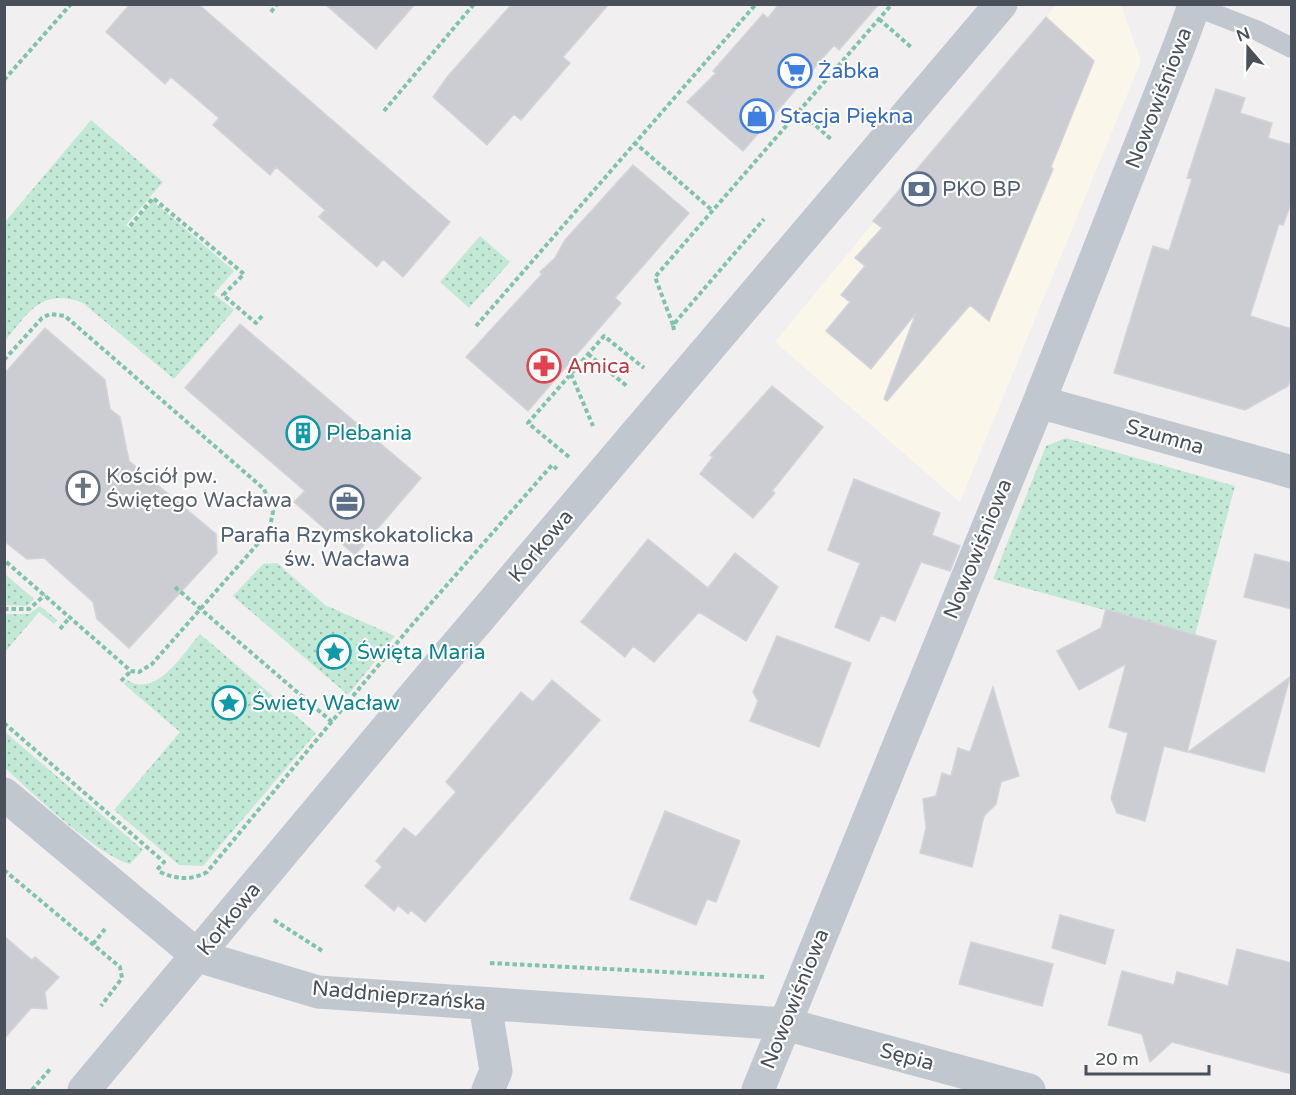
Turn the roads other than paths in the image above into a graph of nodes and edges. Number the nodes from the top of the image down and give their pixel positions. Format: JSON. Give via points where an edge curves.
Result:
{"nodes":[{"id":1,"x":1001,"y":4,"type":"edge"},
{"id":2,"x":1193,"y":5,"type":"edge"},
{"id":3,"x":1292,"y":48,"type":"edge"},
{"id":4,"x":1039,"y":402,"type":"junction"},
{"id":5,"x":1292,"y":472,"type":"edge"},
{"id":6,"x":4,"y":794,"type":"edge"},
{"id":7,"x":198,"y":956,"type":"junction"},
{"id":8,"x":485,"y":1004,"type":"junction"},
{"id":9,"x":785,"y":1024,"type":"junction"},
{"id":10,"x":84,"y":1090,"type":"edge"},
{"id":11,"x":488,"y":1090,"type":"edge"},
{"id":12,"x":758,"y":1090,"type":"edge"},
{"id":13,"x":1029,"y":1090,"type":"edge"}],
"edges":[{"from":1,"to":7,"type":"street","name":"Korkowa","via":[[448,654]]},
{"from":2,"to":3,"type":"lane"},
{"from":2,"to":4,"type":"street","name":"Nowowiśniowa"},
{"from":4,"to":5,"type":"street","name":"Szumna"},
{"from":4,"to":9,"type":"street","name":"Nowowiśniowa"},
{"from":6,"to":7,"type":"street","name":"Naddnieprzańska"},
{"from":7,"to":8,"type":"street","name":"Naddnieprzańska","via":[[318,992]]},
{"from":7,"to":10,"type":"street","name":"Korkowa"},
{"from":8,"to":9,"type":"street","name":"Naddnieprzańska"},
{"from":8,"to":11,"type":"street","via":[[496,1071]]},
{"from":9,"to":12,"type":"street","name":"Nowowiśniowa"},
{"from":9,"to":13,"type":"street","name":"Sępia"}]}
